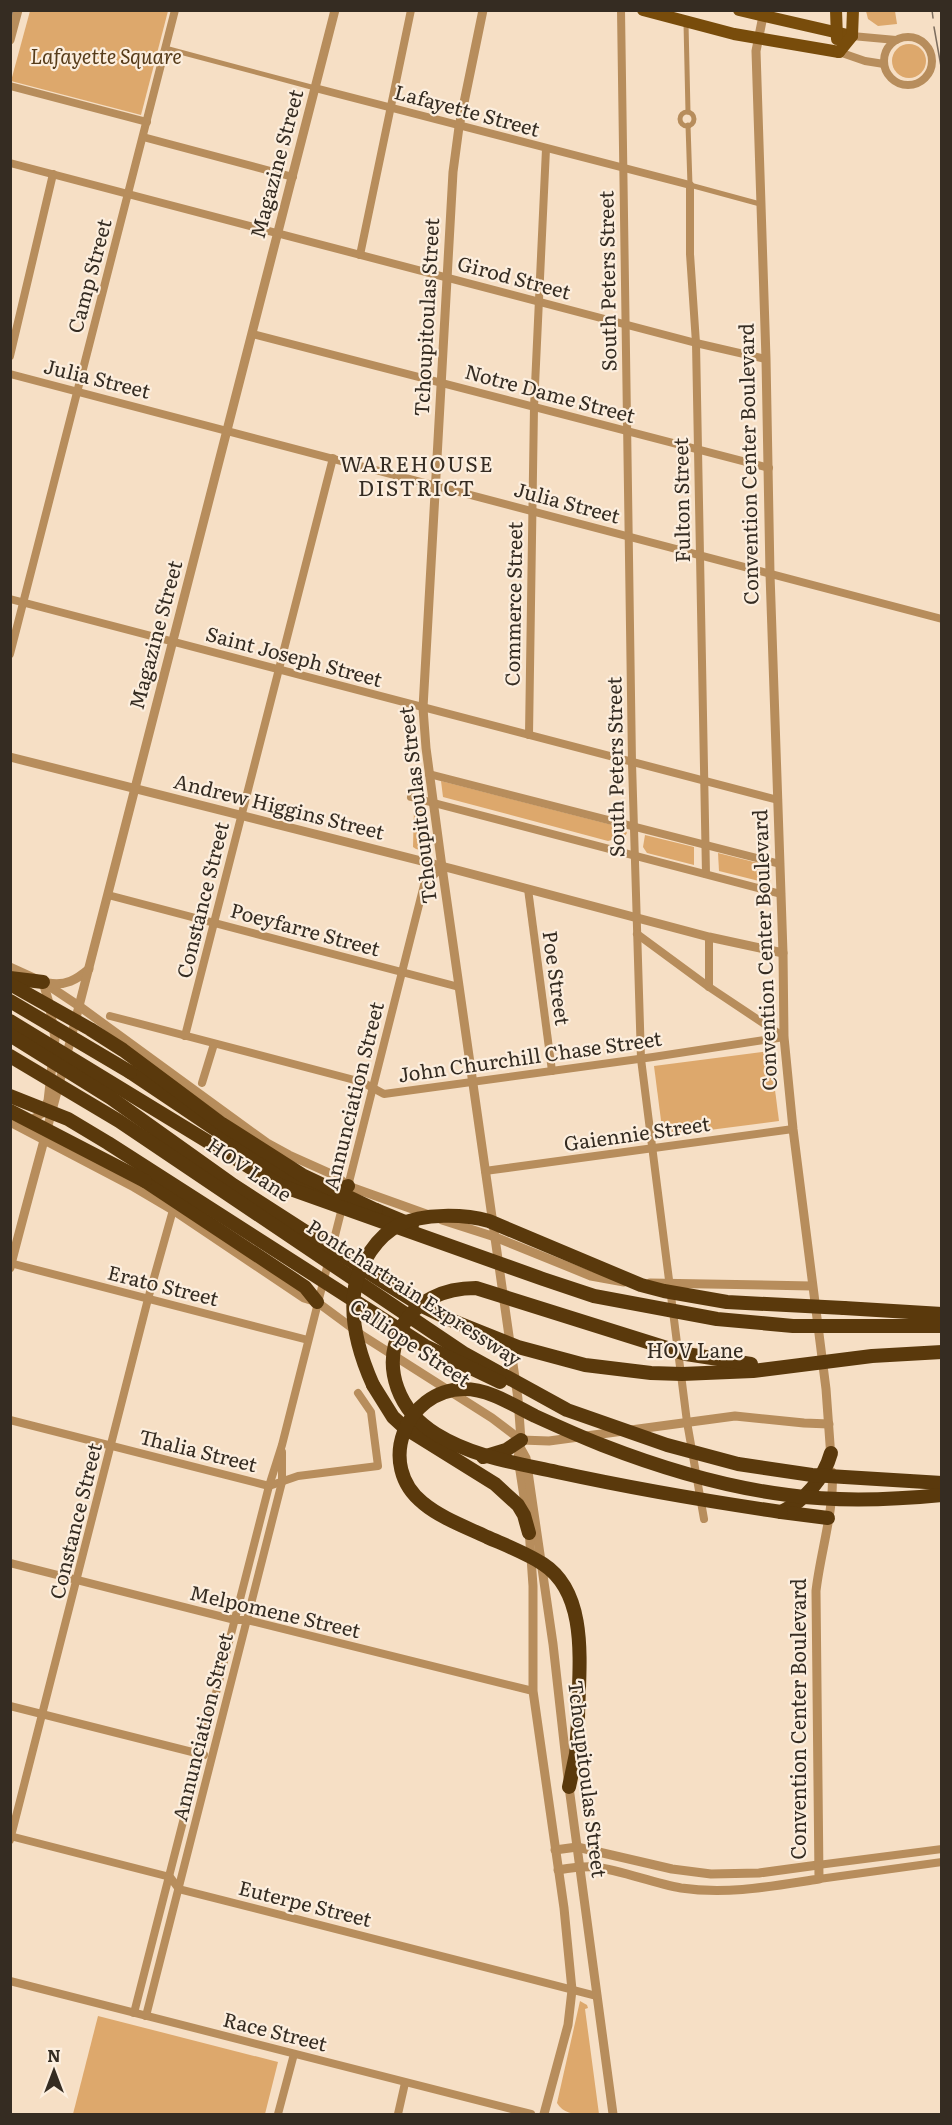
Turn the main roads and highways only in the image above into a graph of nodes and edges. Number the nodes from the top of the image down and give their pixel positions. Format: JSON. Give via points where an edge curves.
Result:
{"nodes":[{"id":1,"x":643,"y":10,"type":"edge"},
{"id":2,"x":739,"y":10,"type":"edge"},
{"id":3,"x":836,"y":10,"type":"edge"},
{"id":4,"x":853,"y":10,"type":"edge"},
{"id":5,"x":686,"y":16,"type":"edge"},
{"id":6,"x":836,"y":33,"type":"junction"},
{"id":7,"x":852,"y":36,"type":"junction"},
{"id":8,"x":839,"y":52,"type":"junction"},
{"id":9,"x":10,"y":978,"type":"edge"},
{"id":10,"x":43,"y":982,"type":"road end"},
{"id":11,"x":10,"y":984,"type":"edge"},
{"id":12,"x":10,"y":1001,"type":"edge"},
{"id":13,"x":10,"y":1021,"type":"edge"},
{"id":14,"x":10,"y":1035,"type":"edge"},
{"id":15,"x":10,"y":1056,"type":"edge"},
{"id":16,"x":10,"y":1096,"type":"edge"},
{"id":17,"x":11,"y":1119,"type":"edge"},
{"id":18,"x":348,"y":1186,"type":"road end"},
{"id":19,"x":434,"y":1239,"type":"junction"},
{"id":20,"x":317,"y":1302,"type":"road end"},
{"id":21,"x":942,"y":1314,"type":"edge"},
{"id":22,"x":942,"y":1326,"type":"edge"},
{"id":23,"x":942,"y":1352,"type":"edge"},
{"id":24,"x":789,"y":1366,"type":"junction"},
{"id":25,"x":567,"y":1410,"type":"junction"},
{"id":26,"x":521,"y":1444,"type":"road end"},
{"id":27,"x":436,"y":1448,"type":"junction"},
{"id":28,"x":831,"y":1453,"type":"road end"},
{"id":29,"x":942,"y":1483,"type":"edge"},
{"id":30,"x":942,"y":1495,"type":"edge"},
{"id":31,"x":781,"y":1512,"type":"junction"},
{"id":32,"x":828,"y":1518,"type":"road end"},
{"id":33,"x":529,"y":1533,"type":"road end"},
{"id":34,"x":569,"y":1787,"type":"road end"}],
"edges":[{"from":1,"to":5,"type":"main road"},
{"from":2,"to":6,"type":"main road"},
{"from":3,"to":6,"type":"main road"},
{"from":4,"to":7,"type":"main road"},
{"from":5,"to":8,"type":"main road","via":[[758,38]]},
{"from":6,"to":7,"type":"main road"},
{"from":6,"to":8,"type":"main road"},
{"from":7,"to":8,"type":"main road"},
{"from":9,"to":10,"type":"highway"},
{"from":11,"to":19,"type":"highway","bridge":true,"via":[[123,1050],[222,1124],[302,1175],[410,1224]]},
{"from":12,"to":18,"type":"highway","bridge":true,"via":[[130,1072],[282,1174],[331,1192]]},
{"from":13,"to":19,"type":"highway","name":"Pontchartrain Expressway","bridge":true,"via":[[279,1185]]},
{"from":14,"to":24,"type":"highway","name":"HOV Lane","bridge":true,"via":[[111,1098],[233,1185],[379,1279],[422,1306],[489,1337],[585,1365],[651,1373],[714,1373]]},
{"from":15,"to":25,"type":"highway","name":"Pontchartrain Expressway","bridge":true,"via":[[119,1121],[465,1354]]},
{"from":16,"to":25,"type":"highway","bridge":true,"via":[[68,1119],[108,1143],[425,1346]]},
{"from":17,"to":20,"type":"highway","bridge":true,"via":[[145,1181],[305,1287]]},
{"from":19,"to":22,"type":"highway","name":"Pontchartrain Expressway","bridge":true,"via":[[594,1296],[717,1319],[793,1326]]},
{"from":21,"to":27,"type":"highway","bridge":true,"via":[[693,1298],[641,1285],[470,1216],[429,1217],[399,1224],[373,1247],[364,1262],[355,1287],[356,1333],[361,1358],[393,1417]]},
{"from":23,"to":24,"type":"highway","bridge":true},
{"from":24,"to":31,"type":"highway","bridge":true,"via":[[748,1364],[686,1353],[476,1288],[447,1291],[414,1310],[399,1332],[393,1362],[398,1392],[410,1412],[434,1433],[470,1451],[611,1483]]},
{"from":25,"to":29,"type":"highway","name":"Pontchartrain Expressway","bridge":true,"via":[[667,1445],[738,1464],[812,1475]]},
{"from":26,"to":27,"type":"highway","via":[[481,1457]]},
{"from":27,"to":33,"type":"highway","via":[[510,1497],[524,1515]]},
{"from":28,"to":31,"type":"highway","via":[[826,1469],[795,1506]]},
{"from":30,"to":34,"type":"highway","bridge":true,"via":[[895,1499],[788,1496],[711,1480],[638,1458],[485,1392],[462,1389],[426,1401],[408,1420],[399,1453],[404,1478],[415,1497],[434,1511],[543,1564],[561,1582],[573,1603],[577,1620],[578,1721]]},
{"from":31,"to":32,"type":"highway"}]}
